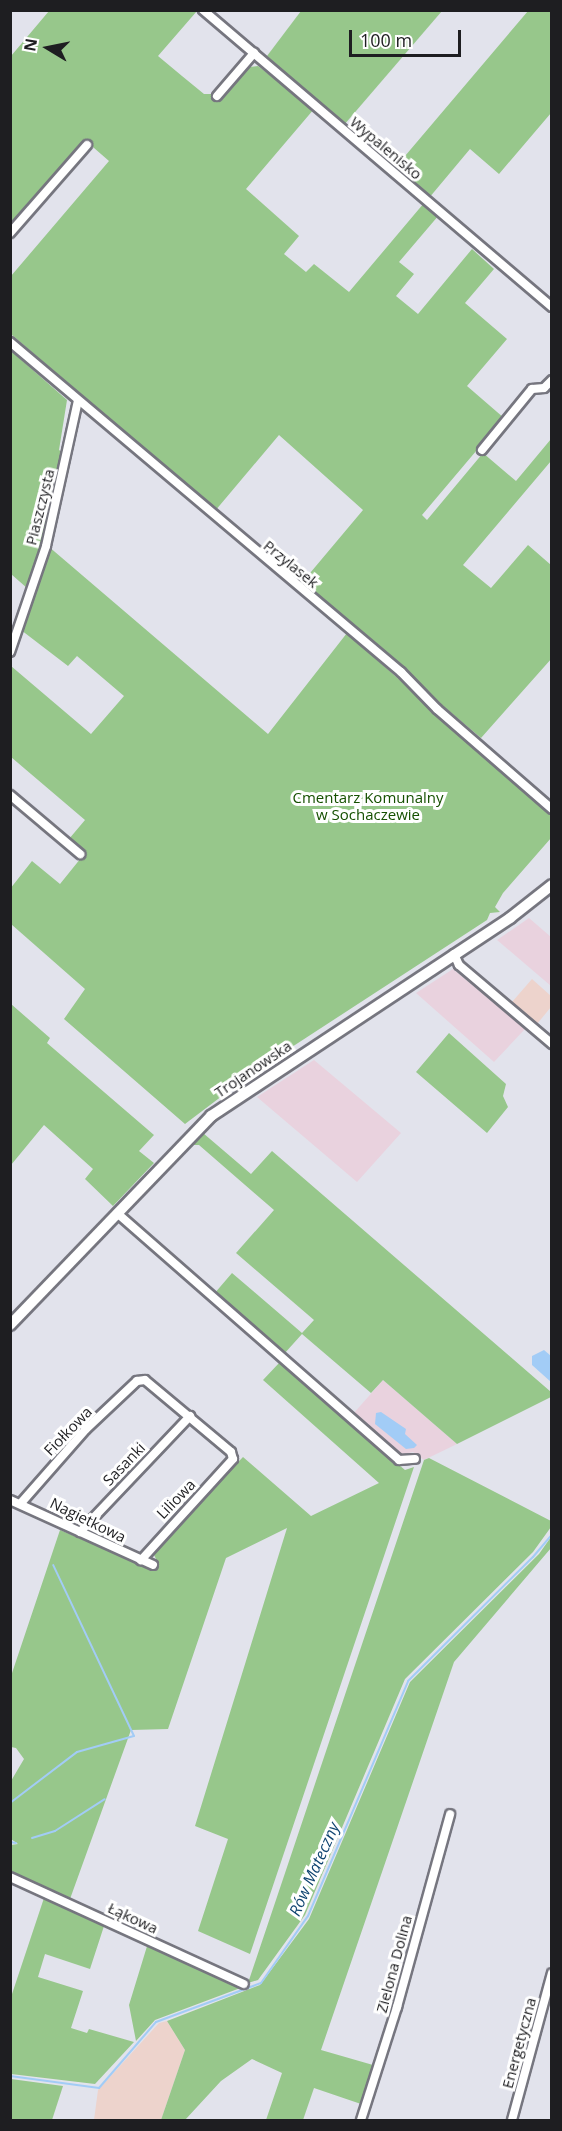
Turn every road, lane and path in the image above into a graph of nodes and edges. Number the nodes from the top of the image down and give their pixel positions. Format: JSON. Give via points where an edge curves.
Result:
{"nodes":[{"id":1,"x":203,"y":10,"type":"edge"},
{"id":2,"x":254,"y":53,"type":"junction"},
{"id":3,"x":217,"y":96,"type":"dead end"},
{"id":4,"x":87,"y":145,"type":"dead end"},
{"id":5,"x":10,"y":233,"type":"edge"},
{"id":6,"x":552,"y":308,"type":"edge"},
{"id":7,"x":10,"y":342,"type":"edge"},
{"id":8,"x":552,"y":380,"type":"edge"},
{"id":9,"x":78,"y":401,"type":"junction"},
{"id":10,"x":482,"y":450,"type":"dead end"},
{"id":11,"x":11,"y":652,"type":"edge"},
{"id":12,"x":10,"y":795,"type":"edge"},
{"id":13,"x":552,"y":809,"type":"edge"},
{"id":14,"x":80,"y":854,"type":"dead end"},
{"id":15,"x":552,"y":885,"type":"edge"},
{"id":16,"x":454,"y":954,"type":"junction"},
{"id":17,"x":552,"y":1044,"type":"edge"},
{"id":18,"x":117,"y":1213,"type":"junction"},
{"id":19,"x":10,"y":1325,"type":"edge"},
{"id":20,"x":190,"y":1416,"type":"junction"},
{"id":21,"x":415,"y":1460,"type":"dead end"},
{"id":22,"x":10,"y":1500,"type":"edge"},
{"id":23,"x":21,"y":1503,"type":"junction"},
{"id":24,"x":80,"y":1532,"type":"junction"},
{"id":25,"x":141,"y":1560,"type":"junction"},
{"id":26,"x":153,"y":1565,"type":"dead end"},
{"id":27,"x":450,"y":1814,"type":"dead end"},
{"id":28,"x":10,"y":1877,"type":"edge"},
{"id":29,"x":552,"y":1973,"type":"edge"},
{"id":30,"x":244,"y":1984,"type":"dead end"},
{"id":31,"x":361,"y":2121,"type":"edge"},
{"id":32,"x":512,"y":2121,"type":"edge"}],
"edges":[{"from":1,"to":2,"type":"street","name":"Wypalenisko"},
{"from":2,"to":3,"type":"street"},
{"from":2,"to":6,"type":"street","name":"Wypalenisko"},
{"from":4,"to":5,"type":"street"},
{"from":7,"to":9,"type":"street","name":"Przylasek"},
{"from":8,"to":10,"type":"street","via":[[544,388],[532,389]]},
{"from":9,"to":11,"type":"street","name":"Piaszczysta","via":[[46,546]]},
{"from":9,"to":13,"type":"street","name":"Przylasek","via":[[402,672],[437,709]]},
{"from":12,"to":14,"type":"street"},
{"from":15,"to":16,"type":"street","name":"Trojanowska"},
{"from":16,"to":17,"type":"street","via":[[459,965]]},
{"from":16,"to":18,"type":"street","name":"Trojanowska","via":[[219,1110]]},
{"from":18,"to":19,"type":"street","name":"Trojanowska"},
{"from":18,"to":21,"type":"street","via":[[399,1460]]},
{"from":20,"to":23,"type":"street","name":"Fiołkowa","via":[[154,1385],[137,1381],[86,1429]]},
{"from":20,"to":24,"type":"street","name":"Sasanki"},
{"from":20,"to":25,"type":"street","name":"Liliowa","via":[[231,1452],[232,1459]]},
{"from":22,"to":23,"type":"street","name":"Nagietkowa"},
{"from":23,"to":24,"type":"street","name":"Nagietkowa"},
{"from":24,"to":25,"type":"street","name":"Nagietkowa"},
{"from":25,"to":26,"type":"street","name":"Nagietkowa"},
{"from":27,"to":31,"type":"street","name":"Zielona Dolina"},
{"from":28,"to":30,"type":"street","name":"Łąkowa"},
{"from":29,"to":32,"type":"street","name":"Energetyczna"}]}
